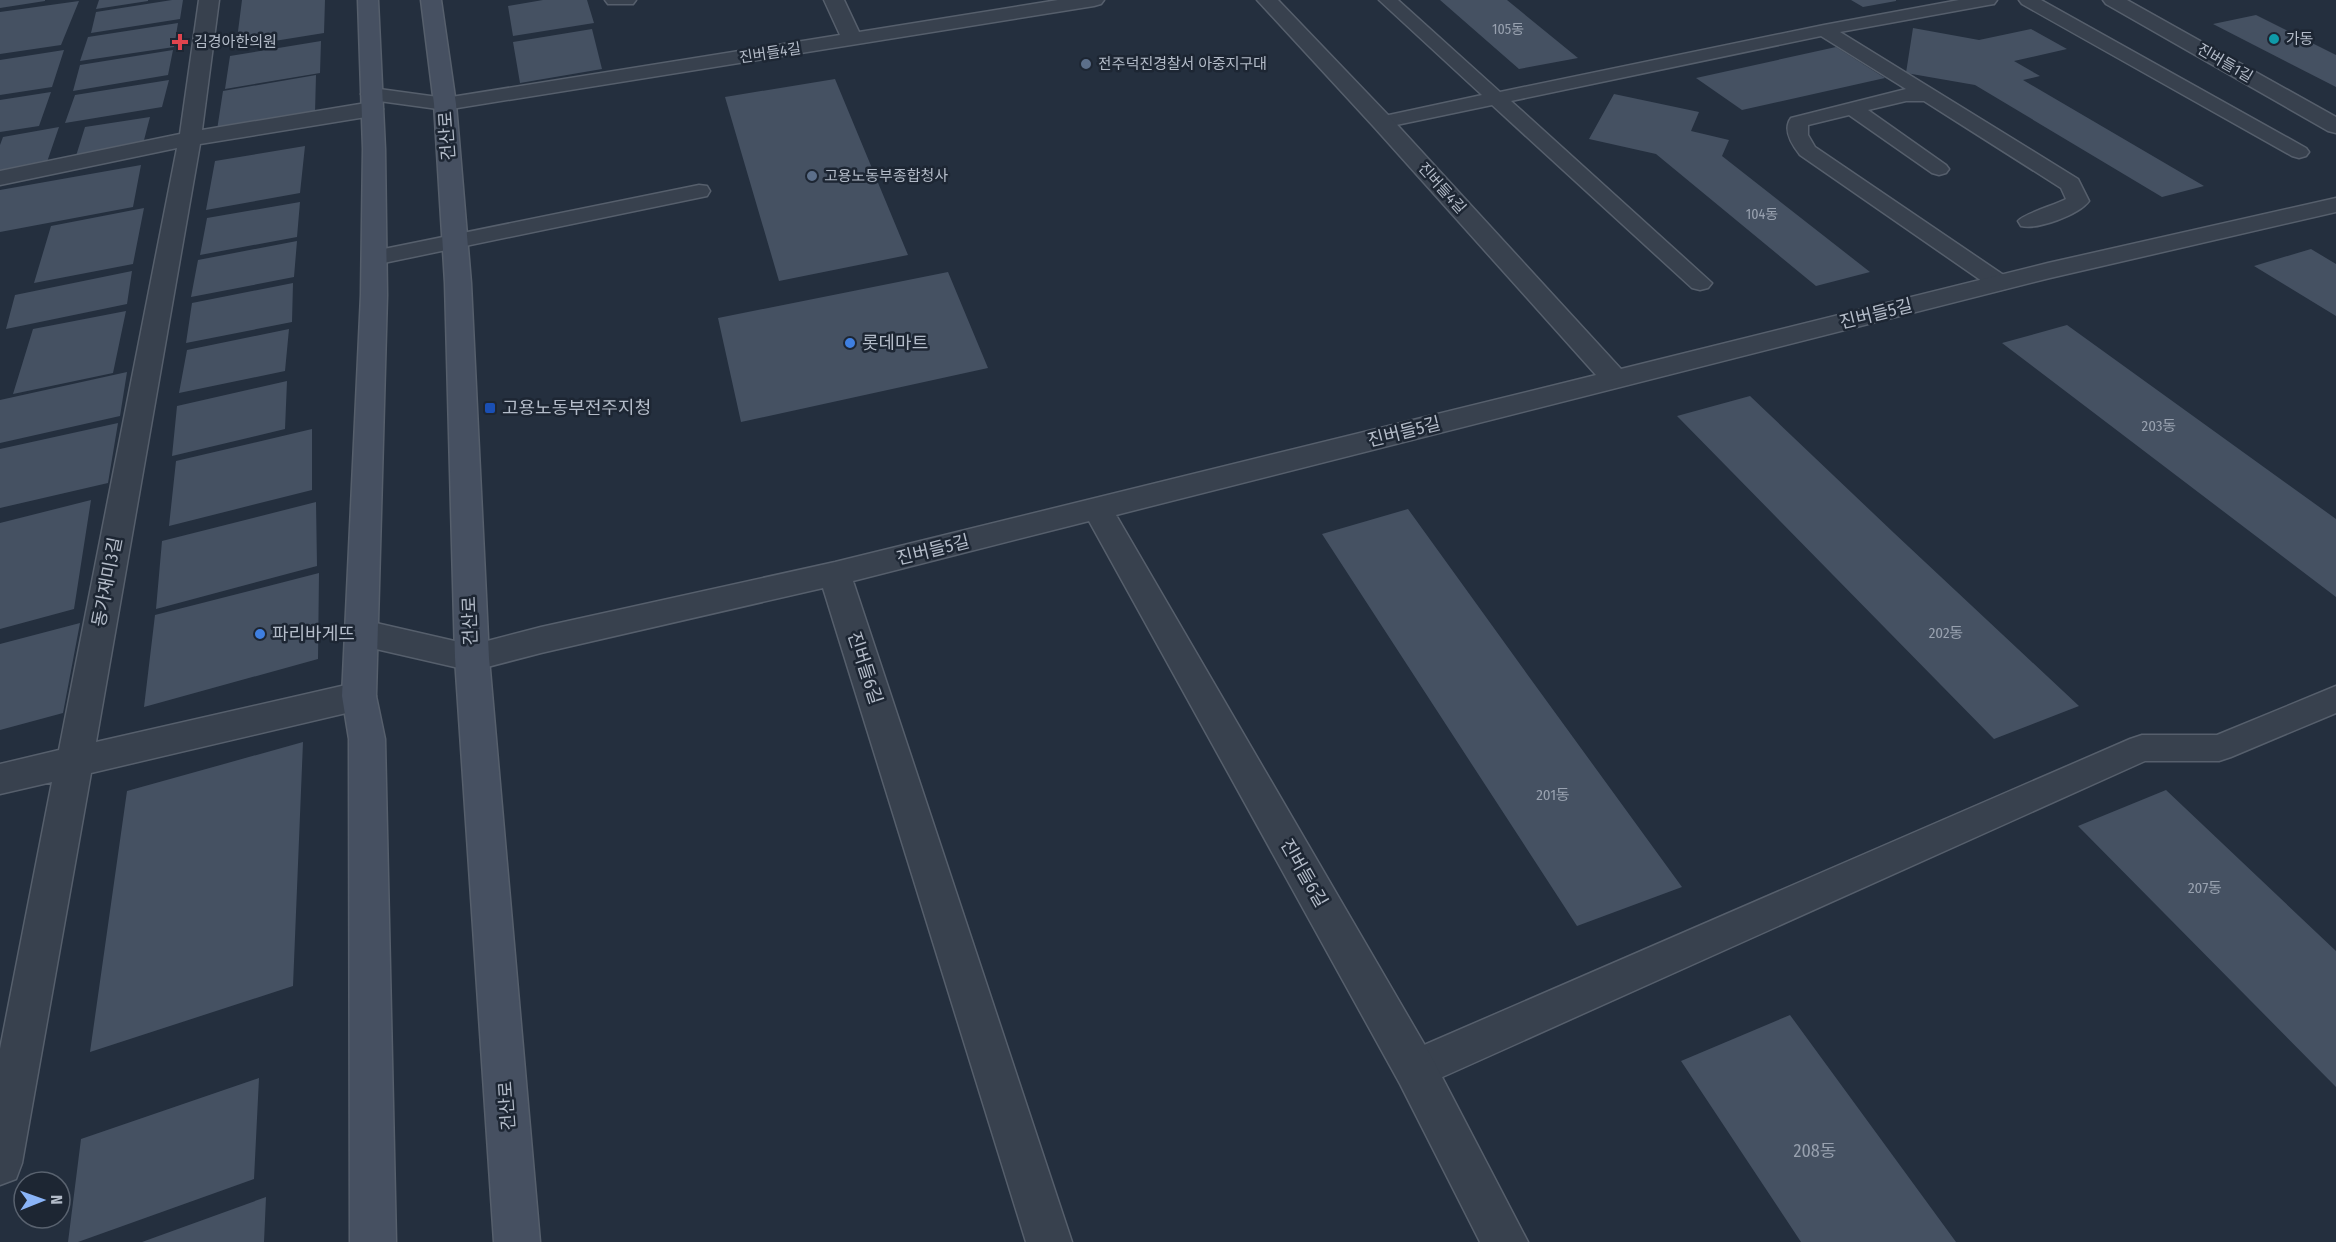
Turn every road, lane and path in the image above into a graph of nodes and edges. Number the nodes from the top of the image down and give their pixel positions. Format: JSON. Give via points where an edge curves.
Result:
{"nodes":[{"id":1,"x":209,"y":0,"type":"edge"},
{"id":2,"x":368,"y":0,"type":"edge"},
{"id":3,"x":431,"y":0,"type":"edge"},
{"id":4,"x":615,"y":0,"type":"edge"},
{"id":5,"x":626,"y":0,"type":"edge"},
{"id":6,"x":834,"y":0,"type":"edge"},
{"id":7,"x":1094,"y":0,"type":"edge"},
{"id":8,"x":1267,"y":0,"type":"edge"},
{"id":9,"x":1388,"y":0,"type":"edge"},
{"id":10,"x":1988,"y":0,"type":"edge"},
{"id":11,"x":2028,"y":0,"type":"edge"},
{"id":12,"x":2113,"y":0,"type":"edge"},
{"id":13,"x":1824,"y":30,"type":"junction"},
{"id":14,"x":853,"y":40,"type":"junction"},
{"id":15,"x":1928,"y":94,"type":"junction"},
{"id":16,"x":1496,"y":99,"type":"junction"},
{"id":17,"x":372,"y":102,"type":"junction"},
{"id":18,"x":445,"y":104,"type":"junction"},
{"id":19,"x":1852,"y":108,"type":"junction"},
{"id":20,"x":1382,"y":122,"type":"junction"},
{"id":21,"x":2336,"y":126,"type":"edge"},
{"id":22,"x":190,"y":140,"type":"junction"},
{"id":23,"x":2298,"y":152,"type":"dead end"},
{"id":24,"x":1939,"y":169,"type":"dead end"},
{"id":25,"x":0,"y":178,"type":"edge"},
{"id":26,"x":699,"y":191,"type":"dead end"},
{"id":27,"x":2336,"y":205,"type":"edge"},
{"id":28,"x":2029,"y":220,"type":"dead end"},
{"id":29,"x":455,"y":241,"type":"junction"},
{"id":30,"x":374,"y":258,"type":"junction"},
{"id":31,"x":1700,"y":283,"type":"dead end"},
{"id":32,"x":2000,"y":283,"type":"junction"},
{"id":33,"x":1614,"y":379,"type":"junction"},
{"id":34,"x":1097,"y":508,"type":"junction"},
{"id":35,"x":835,"y":574,"type":"junction"},
{"id":36,"x":363,"y":633,"type":"junction"},
{"id":37,"x":472,"y":658,"type":"junction"},
{"id":38,"x":359,"y":696,"type":"junction"},
{"id":39,"x":2336,"y":699,"type":"edge"},
{"id":40,"x":74,"y":761,"type":"junction"},
{"id":41,"x":0,"y":779,"type":"edge"},
{"id":42,"x":1415,"y":1070,"type":"junction"},
{"id":43,"x":0,"y":1162,"type":"edge"},
{"id":44,"x":373,"y":1242,"type":"edge"},
{"id":45,"x":517,"y":1242,"type":"edge"},
{"id":46,"x":1048,"y":1242,"type":"edge"},
{"id":47,"x":1505,"y":1242,"type":"edge"}],
"edges":[{"from":1,"to":22,"type":"street","name":"동가재미3길"},
{"from":2,"to":17,"type":"street"},
{"from":3,"to":18,"type":"street","name":"건산로"},
{"from":4,"to":5,"type":"street"},
{"from":6,"to":14,"type":"street"},
{"from":7,"to":14,"type":"street","name":"진버들4길"},
{"from":8,"to":20,"type":"street","name":"진버들4길"},
{"from":9,"to":16,"type":"lane"},
{"from":10,"to":13,"type":"lane"},
{"from":11,"to":23,"type":"lane"},
{"from":12,"to":21,"type":"street","name":"진버들1길"},
{"from":13,"to":15,"type":"lane"},
{"from":13,"to":16,"type":"lane"},
{"from":14,"to":18,"type":"street","name":"진버들4길"},
{"from":15,"to":19,"type":"lane","via":[[1906,95]]},
{"from":15,"to":28,"type":"lane","via":[[2070,184],[2078,201],[2058,212]]},
{"from":16,"to":20,"type":"lane"},
{"from":16,"to":31,"type":"lane"},
{"from":17,"to":18,"type":"street","name":"진버들4길"},
{"from":17,"to":22,"type":"street","name":"진버들4길"},
{"from":17,"to":30,"type":"street"},
{"from":18,"to":29,"type":"street","name":"건산로"},
{"from":19,"to":24,"type":"lane"},
{"from":19,"to":32,"type":"lane","via":[[1798,122],[1798,135],[1807,151]]},
{"from":20,"to":33,"type":"street","name":"진버들4길"},
{"from":22,"to":25,"type":"street","name":"진버들4길"},
{"from":22,"to":40,"type":"street","name":"동가재미3길"},
{"from":26,"to":29,"type":"lane"},
{"from":27,"to":32,"type":"street","name":"진버들5길"},
{"from":29,"to":30,"type":"lane"},
{"from":29,"to":37,"type":"street","name":"건산로"},
{"from":30,"to":36,"type":"street"},
{"from":32,"to":33,"type":"street","name":"진버들5길"},
{"from":33,"to":34,"type":"street","name":"진버들5길"},
{"from":34,"to":35,"type":"street","name":"진버들5길"},
{"from":34,"to":42,"type":"street","name":"진버들6길"},
{"from":35,"to":37,"type":"street","name":"진버들5길"},
{"from":35,"to":46,"type":"street","name":"진버들6길"},
{"from":36,"to":37,"type":"street"},
{"from":36,"to":38,"type":"street"},
{"from":37,"to":45,"type":"street","name":"건산로"},
{"from":38,"to":40,"type":"street"},
{"from":38,"to":44,"type":"street","via":[[367,739]]},
{"from":39,"to":42,"type":"lane","via":[[2219,748],[2142,748]]},
{"from":40,"to":41,"type":"street"},
{"from":40,"to":43,"type":"street","name":"동가재미3길"},
{"from":42,"to":47,"type":"street","name":"진버들6길"}]}
